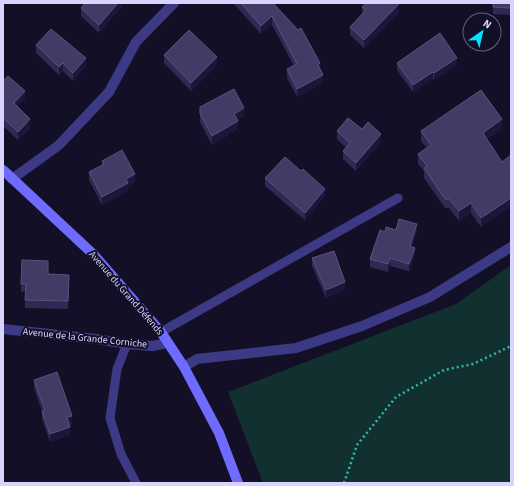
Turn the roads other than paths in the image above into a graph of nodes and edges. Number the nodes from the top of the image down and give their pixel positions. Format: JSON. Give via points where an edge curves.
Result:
{"nodes":[{"id":1,"x":174,"y":3,"type":"edge"},
{"id":2,"x":3,"y":170,"type":"edge"},
{"id":3,"x":12,"y":179,"type":"junction"},
{"id":4,"x":398,"y":198,"type":"dead end"},
{"id":5,"x":511,"y":247,"type":"edge"},
{"id":6,"x":3,"y":329,"type":"edge"},
{"id":7,"x":161,"y":332,"type":"junction"},
{"id":8,"x":168,"y":343,"type":"junction"},
{"id":9,"x":127,"y":344,"type":"junction"},
{"id":10,"x":184,"y":367,"type":"junction"},
{"id":11,"x":136,"y":483,"type":"edge"},
{"id":12,"x":238,"y":483,"type":"edge"}],
"edges":[{"from":1,"to":3,"type":"street","via":[[136,42],[109,92],[59,145]]},
{"from":2,"to":3,"type":"street","name":"Avenue du Grand Défends"},
{"from":3,"to":7,"type":"street","name":"Avenue du Grand Défends","via":[[94,255]]},
{"from":4,"to":7,"type":"lane"},
{"from":5,"to":10,"type":"street","via":[[430,297],[362,326],[296,348],[197,360]]},
{"from":6,"to":9,"type":"street","name":"Avenue de la Grande Corniche"},
{"from":7,"to":8,"type":"street","name":"Avenue du Grand Défends"},
{"from":8,"to":9,"type":"street","name":"Avenue de la Grande Corniche","via":[[152,346]]},
{"from":8,"to":10,"type":"street","name":"Avenue du Grand Défends"},
{"from":9,"to":11,"type":"lane","via":[[118,369],[110,418],[121,454]]},
{"from":10,"to":12,"type":"street","name":"Avenue du Grand Défends","via":[[219,433]]}]}
